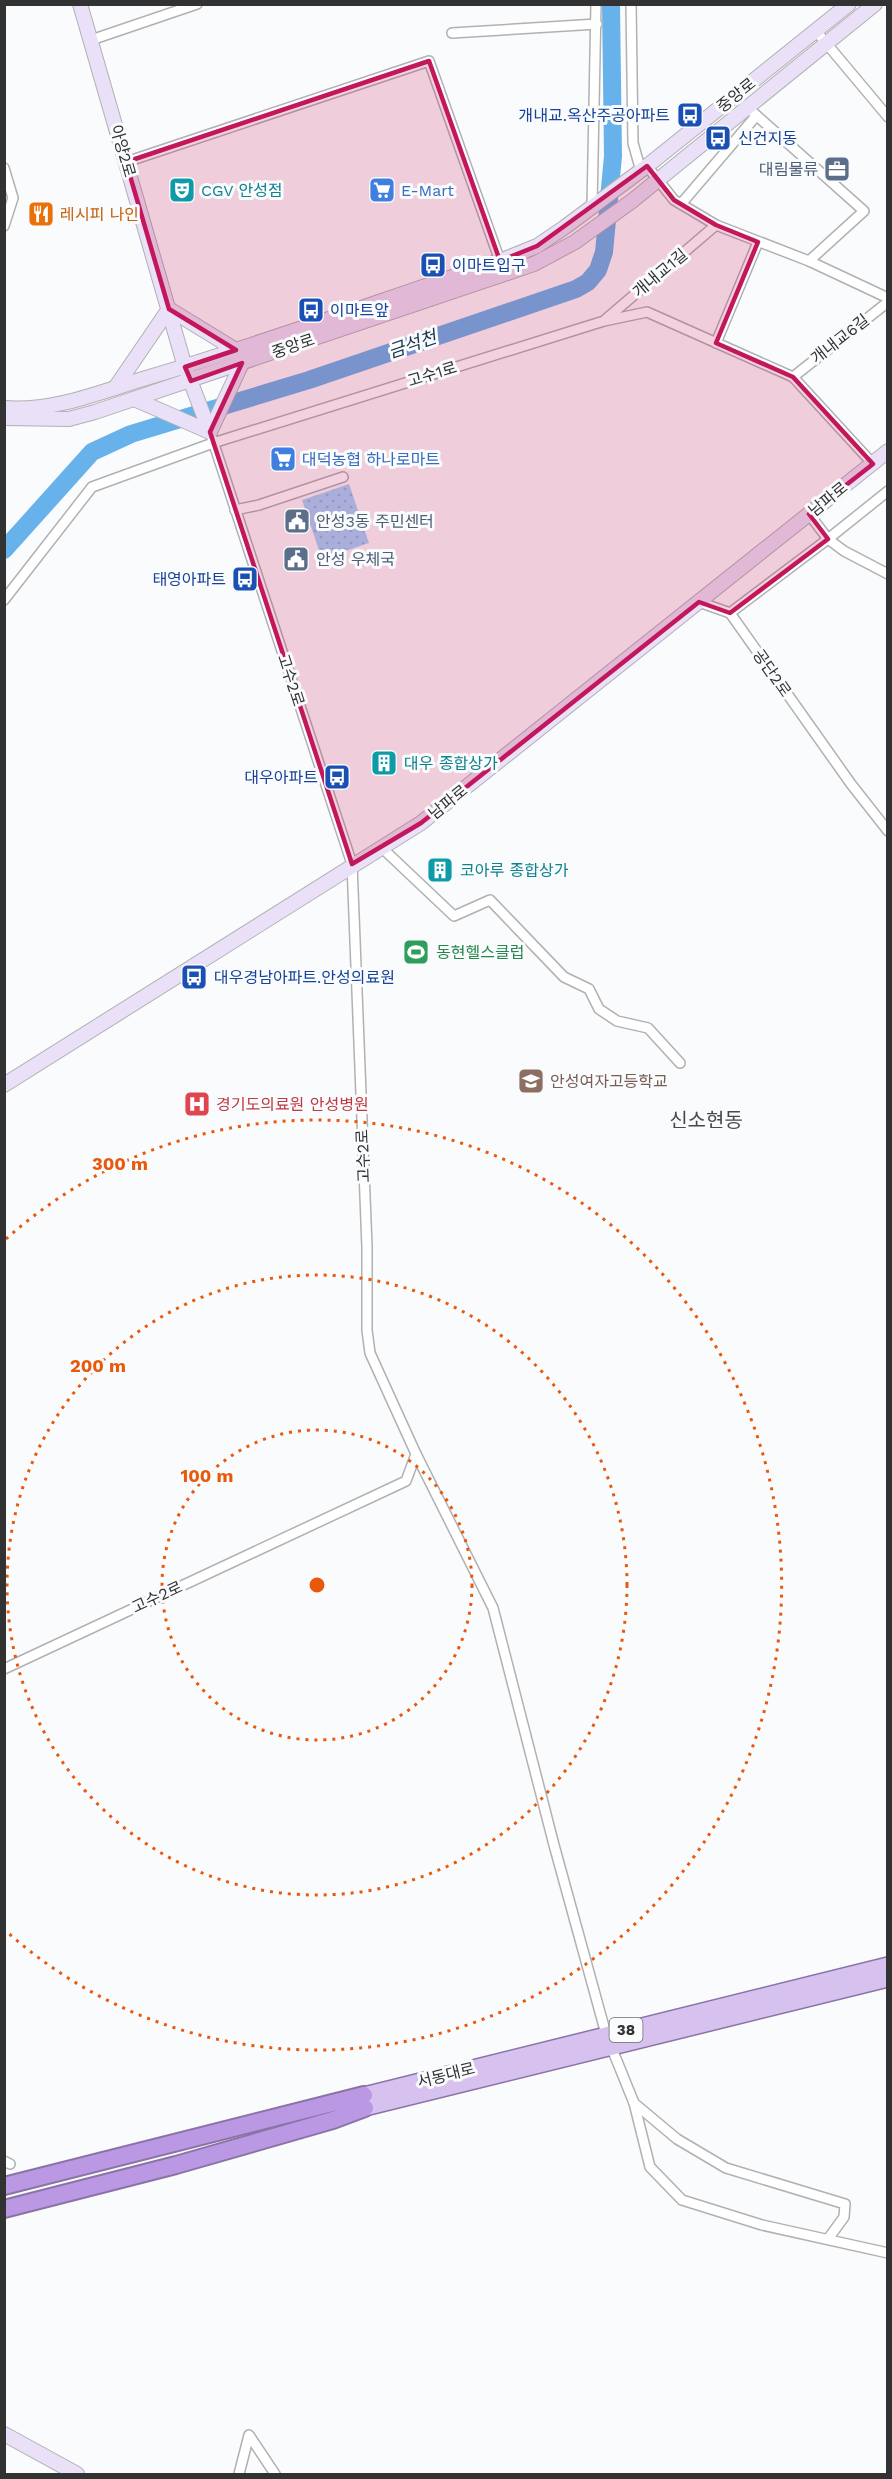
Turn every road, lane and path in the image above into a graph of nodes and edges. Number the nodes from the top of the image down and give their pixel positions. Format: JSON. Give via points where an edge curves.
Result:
{"nodes":[{"id":1,"x":80,"y":4,"type":"edge"},
{"id":2,"x":197,"y":4,"type":"edge"},
{"id":3,"x":596,"y":4,"type":"edge"},
{"id":4,"x":631,"y":4,"type":"edge"},
{"id":5,"x":849,"y":4,"type":"edge"},
{"id":6,"x":875,"y":4,"type":"edge"},
{"id":7,"x":597,"y":24,"type":"junction"},
{"id":8,"x":816,"y":31,"type":"junction"},
{"id":9,"x":452,"y":33,"type":"dead end"},
{"id":10,"x":91,"y":40,"type":"junction"},
{"id":11,"x":827,"y":44,"type":"junction"},
{"id":12,"x":888,"y":98,"type":"edge"},
{"id":13,"x":878,"y":105,"type":"junction"},
{"id":14,"x":751,"y":111,"type":"junction"},
{"id":15,"x":888,"y":117,"type":"edge"},
{"id":16,"x":126,"y":162,"type":"junction"},
{"id":17,"x":4,"y":168,"type":"edge"},
{"id":18,"x":644,"y":169,"type":"junction"},
{"id":19,"x":657,"y":179,"type":"junction"},
{"id":20,"x":681,"y":204,"type":"junction"},
{"id":21,"x":591,"y":207,"type":"junction"},
{"id":22,"x":716,"y":225,"type":"junction"},
{"id":23,"x":4,"y":226,"type":"edge"},
{"id":24,"x":758,"y":242,"type":"junction"},
{"id":25,"x":500,"y":261,"type":"junction"},
{"id":26,"x":809,"y":261,"type":"junction"},
{"id":27,"x":888,"y":300,"type":"edge"},
{"id":28,"x":169,"y":309,"type":"junction"},
{"id":29,"x":604,"y":321,"type":"junction"},
{"id":30,"x":716,"y":343,"type":"junction"},
{"id":31,"x":236,"y":350,"type":"junction"},
{"id":32,"x":242,"y":363,"type":"junction"},
{"id":33,"x":185,"y":367,"type":"junction"},
{"id":34,"x":793,"y":377,"type":"junction"},
{"id":35,"x":193,"y":386,"type":"junction"},
{"id":36,"x":115,"y":387,"type":"junction"},
{"id":37,"x":134,"y":399,"type":"junction"},
{"id":38,"x":4,"y":408,"type":"edge"},
{"id":39,"x":4,"y":417,"type":"edge"},
{"id":40,"x":212,"y":437,"type":"junction"},
{"id":41,"x":888,"y":452,"type":"edge"},
{"id":42,"x":873,"y":464,"type":"junction"},
{"id":43,"x":343,"y":477,"type":"dead end"},
{"id":44,"x":888,"y":490,"type":"edge"},
{"id":45,"x":236,"y":510,"type":"junction"},
{"id":46,"x":809,"y":514,"type":"junction"},
{"id":47,"x":828,"y":539,"type":"junction"},
{"id":48,"x":888,"y":574,"type":"edge"},
{"id":49,"x":4,"y":600,"type":"edge"},
{"id":50,"x":699,"y":602,"type":"junction"},
{"id":51,"x":730,"y":613,"type":"junction"},
{"id":52,"x":888,"y":831,"type":"edge"},
{"id":53,"x":381,"y":847,"type":"junction"},
{"id":54,"x":352,"y":864,"type":"junction"},
{"id":55,"x":680,"y":1063,"type":"dead end"},
{"id":56,"x":4,"y":1085,"type":"edge"},
{"id":57,"x":417,"y":1454,"type":"junction"},
{"id":58,"x":4,"y":1669,"type":"edge"},
{"id":59,"x":888,"y":1965,"type":"edge"},
{"id":60,"x":888,"y":1979,"type":"edge"},
{"id":61,"x":608,"y":2041,"type":"junction"},
{"id":62,"x":364,"y":2102,"type":"junction"},
{"id":63,"x":634,"y":2103,"type":"junction"},
{"id":64,"x":6,"y":2167,"type":"edge"},
{"id":65,"x":4,"y":2186,"type":"edge"},
{"id":66,"x":4,"y":2199,"type":"edge"},
{"id":67,"x":4,"y":2209,"type":"edge"},
{"id":68,"x":828,"y":2239,"type":"junction"},
{"id":69,"x":888,"y":2253,"type":"edge"},
{"id":70,"x":6,"y":2438,"type":"edge"},
{"id":71,"x":77,"y":2475,"type":"edge"},
{"id":72,"x":239,"y":2475,"type":"edge"},
{"id":73,"x":275,"y":2475,"type":"edge"}],
"edges":[{"from":1,"to":10,"type":"street","name":"아양2로"},
{"from":2,"to":10,"type":"street"},
{"from":3,"to":7,"type":"street"},
{"from":4,"to":18,"type":"street","via":[[633,143]]},
{"from":5,"to":8,"type":"street","name":"중앙로"},
{"from":6,"to":11,"type":"street","name":"중앙로"},
{"from":7,"to":9,"type":"street"},
{"from":7,"to":21,"type":"street"},
{"from":8,"to":11,"type":"street"},
{"from":8,"to":18,"type":"street","name":"중앙로"},
{"from":10,"to":16,"type":"street","name":"아양2로"},
{"from":11,"to":13,"type":"street"},
{"from":11,"to":14,"type":"street","name":"중앙로"},
{"from":12,"to":13,"type":"street"},
{"from":13,"to":15,"type":"street"},
{"from":14,"to":19,"type":"street","name":"중앙로"},
{"from":14,"to":20,"type":"street"},
{"from":14,"to":26,"type":"street","via":[[864,211]]},
{"from":16,"to":25,"type":"street","via":[[429,61]]},
{"from":16,"to":28,"type":"street","name":"아양2로"},
{"from":17,"to":23,"type":"street","via":[[13,198]]},
{"from":18,"to":19,"type":"street"},
{"from":18,"to":21,"type":"street","name":"중앙로"},
{"from":19,"to":20,"type":"street"},
{"from":19,"to":32,"type":"street","name":"중앙로","via":[[575,242],[534,264]]},
{"from":20,"to":22,"type":"street"},
{"from":21,"to":25,"type":"street","name":"중앙로","via":[[537,246]]},
{"from":22,"to":24,"type":"street"},
{"from":22,"to":29,"type":"street","name":"개내교1길"},
{"from":24,"to":26,"type":"street"},
{"from":24,"to":30,"type":"street"},
{"from":25,"to":31,"type":"street","name":"중앙로"},
{"from":26,"to":27,"type":"street"},
{"from":27,"to":34,"type":"street","name":"개내교6길"},
{"from":28,"to":31,"type":"street"},
{"from":28,"to":33,"type":"street","name":"아양2로"},
{"from":28,"to":36,"type":"street"},
{"from":29,"to":30,"type":"street","name":"고수1로","via":[[647,312]]},
{"from":29,"to":40,"type":"street","name":"고수1로"},
{"from":30,"to":34,"type":"street","name":"고수1로"},
{"from":31,"to":33,"type":"street","name":"중앙로"},
{"from":32,"to":35,"type":"street","name":"중앙로"},
{"from":32,"to":40,"type":"street"},
{"from":33,"to":35,"type":"street","name":"고수2로"},
{"from":33,"to":36,"type":"street","name":"중앙로"},
{"from":34,"to":42,"type":"street","name":"고수1로"},
{"from":35,"to":37,"type":"street","name":"중앙로"},
{"from":35,"to":40,"type":"street","name":"고수2로"},
{"from":36,"to":38,"type":"street","name":"중앙로","via":[[51,406]]},
{"from":37,"to":39,"type":"street","name":"중앙로","via":[[69,419]]},
{"from":37,"to":40,"type":"street"},
{"from":40,"to":45,"type":"street","name":"고수2로"},
{"from":40,"to":49,"type":"street","name":"고수1로","via":[[92,487]]},
{"from":41,"to":42,"type":"street","name":"남파로"},
{"from":42,"to":46,"type":"street","name":"남파로"},
{"from":43,"to":45,"type":"street"},
{"from":44,"to":47,"type":"street"},
{"from":45,"to":54,"type":"street","name":"고수2로"},
{"from":46,"to":47,"type":"street"},
{"from":46,"to":50,"type":"street","name":"남파로"},
{"from":47,"to":48,"type":"street"},
{"from":47,"to":51,"type":"street"},
{"from":50,"to":51,"type":"street"},
{"from":50,"to":53,"type":"street","name":"남파로","via":[[421,823]]},
{"from":51,"to":52,"type":"street","name":"공단2로"},
{"from":53,"to":54,"type":"street","name":"남파로"},
{"from":53,"to":55,"type":"street","via":[[454,916],[490,900],[564,977],[589,988],[599,1009],[617,1022],[648,1028]]},
{"from":54,"to":56,"type":"street","name":"남파로"},
{"from":54,"to":57,"type":"street","name":"고수2로","via":[[367,1330],[370,1353]]},
{"from":57,"to":58,"type":"street","name":"고수2로","via":[[406,1481]]},
{"from":57,"to":61,"type":"street","via":[[493,1608]]},
{"from":59,"to":61,"type":"main road","name":"서동대로","number":"38"},
{"from":60,"to":61,"type":"main road","name":"서동대로","number":"38"},
{"from":61,"to":62,"type":"main road","name":"서동대로","number":"38"},
{"from":61,"to":63,"type":"street"},
{"from":62,"to":64,"type":"highway","via":[[339,2095],[313,2098]]},
{"from":62,"to":65,"type":"highway","name":"서동대로","number":"38"},
{"from":62,"to":66,"type":"highway","name":"서동대로","number":"38"},
{"from":62,"to":67,"type":"highway","via":[[333,2120]]},
{"from":63,"to":68,"type":"street","via":[[650,2167],[682,2200],[762,2225]]},
{"from":63,"to":68,"type":"street","via":[[677,2139],[726,2168],[845,2204],[844,2217]]},
{"from":68,"to":69,"type":"street"},
{"from":70,"to":71,"type":"street"},
{"from":72,"to":73,"type":"street","via":[[249,2434]]}]}
